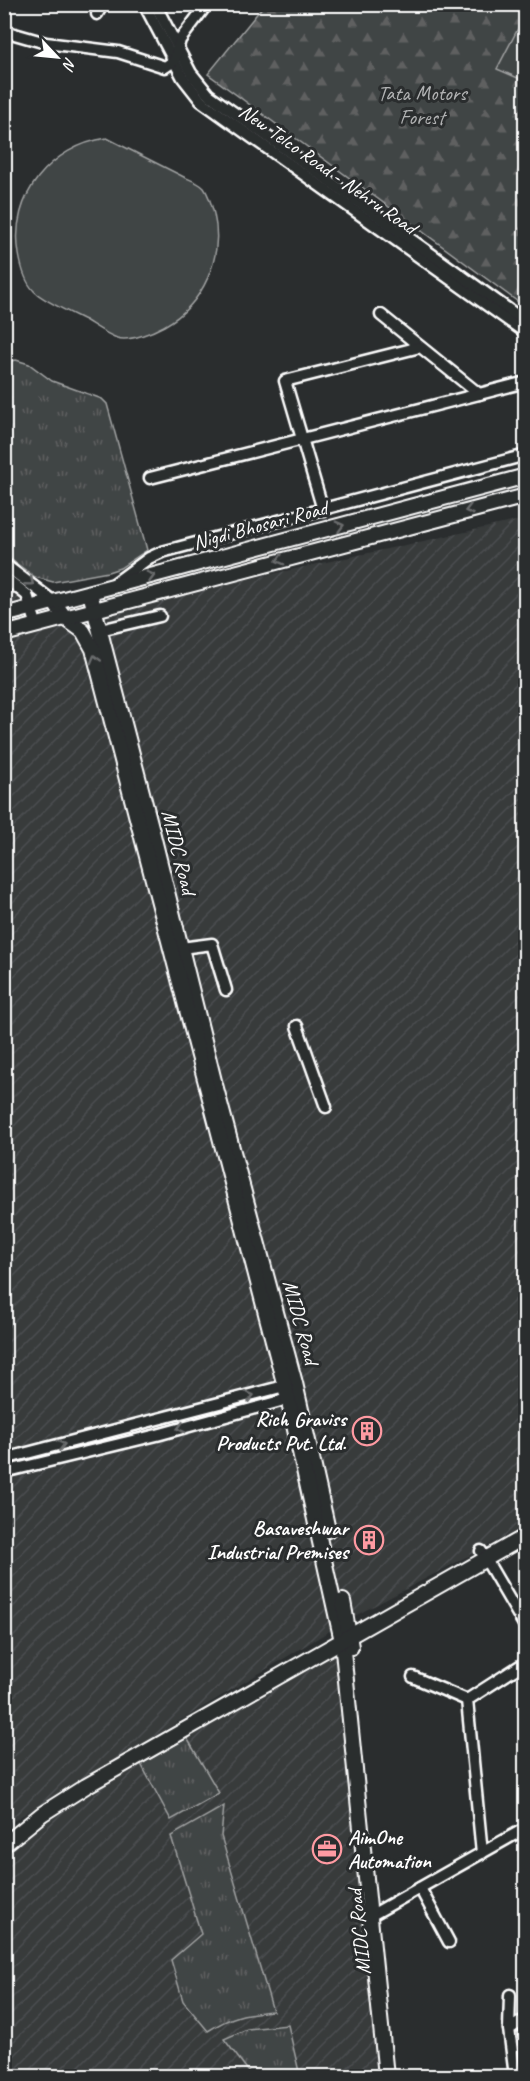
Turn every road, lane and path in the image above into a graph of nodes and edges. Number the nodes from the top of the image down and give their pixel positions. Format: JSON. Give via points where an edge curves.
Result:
{"nodes":[{"id":1,"x":144,"y":4,"type":"edge"},
{"id":2,"x":154,"y":4,"type":"edge"},
{"id":3,"x":207,"y":4,"type":"edge"},
{"id":4,"x":4,"y":31,"type":"edge"},
{"id":5,"x":176,"y":56,"type":"junction"},
{"id":6,"x":430,"y":259,"type":"junction"},
{"id":7,"x":381,"y":315,"type":"dead end"},
{"id":8,"x":525,"y":322,"type":"edge"},
{"id":9,"x":525,"y":333,"type":"edge"},
{"id":10,"x":420,"y":346,"type":"junction"},
{"id":11,"x":525,"y":382,"type":"edge"},
{"id":12,"x":479,"y":394,"type":"junction"},
{"id":13,"x":302,"y":439,"type":"junction"},
{"id":14,"x":525,"y":455,"type":"edge"},
{"id":15,"x":496,"y":464,"type":"junction"},
{"id":16,"x":525,"y":476,"type":"edge"},
{"id":17,"x":150,"y":478,"type":"dead end"},
{"id":18,"x":502,"y":482,"type":"junction"},
{"id":19,"x":525,"y":496,"type":"edge"},
{"id":20,"x":323,"y":510,"type":"junction"},
{"id":21,"x":4,"y":564,"type":"edge"},
{"id":22,"x":4,"y":577,"type":"edge"},
{"id":23,"x":110,"y":587,"type":"junction"},
{"id":24,"x":90,"y":593,"type":"junction"},
{"id":25,"x":54,"y":602,"type":"junction"},
{"id":26,"x":32,"y":608,"type":"junction"},
{"id":27,"x":94,"y":610,"type":"junction"},
{"id":28,"x":4,"y":615,"type":"edge"},
{"id":29,"x":160,"y":615,"type":"dead end"},
{"id":30,"x":65,"y":618,"type":"junction"},
{"id":31,"x":37,"y":626,"type":"junction"},
{"id":32,"x":100,"y":630,"type":"junction"},
{"id":33,"x":4,"y":634,"type":"edge"},
{"id":34,"x":182,"y":948,"type":"junction"},
{"id":35,"x":226,"y":990,"type":"dead end"},
{"id":36,"x":193,"y":1015,"type":"junction"},
{"id":37,"x":297,"y":1026,"type":"dead end"},
{"id":38,"x":326,"y":1107,"type":"dead end"},
{"id":39,"x":292,"y":1391,"type":"junction"},
{"id":40,"x":4,"y":1459,"type":"edge"},
{"id":41,"x":4,"y":1472,"type":"edge"},
{"id":42,"x":525,"y":1526,"type":"edge"},
{"id":43,"x":525,"y":1536,"type":"edge"},
{"id":44,"x":483,"y":1555,"type":"junction"},
{"id":45,"x":525,"y":1628,"type":"edge"},
{"id":46,"x":345,"y":1634,"type":"junction"},
{"id":47,"x":525,"y":1662,"type":"edge"},
{"id":48,"x":413,"y":1677,"type":"dead end"},
{"id":49,"x":467,"y":1700,"type":"junction"},
{"id":50,"x":525,"y":1828,"type":"edge"},
{"id":51,"x":4,"y":1833,"type":"edge"},
{"id":52,"x":4,"y":1845,"type":"edge"},
{"id":53,"x":482,"y":1853,"type":"junction"},
{"id":54,"x":420,"y":1888,"type":"junction"},
{"id":55,"x":374,"y":1914,"type":"junction"},
{"id":56,"x":449,"y":1942,"type":"dead end"},
{"id":57,"x":510,"y":1995,"type":"dead end"},
{"id":58,"x":525,"y":2019,"type":"edge"},
{"id":59,"x":509,"y":2029,"type":"junction"},
{"id":60,"x":386,"y":2076,"type":"edge"},
{"id":61,"x":394,"y":2076,"type":"edge"},
{"id":62,"x":515,"y":2076,"type":"edge"}],
"edges":[{"from":1,"to":5,"type":"street","name":"New Telco Road - Nehru Road"},
{"from":2,"to":5,"type":"street","name":"New Telco Road - Nehru Road"},
{"from":3,"to":5,"type":"street","via":[[180,40]]},
{"from":4,"to":5,"type":"street","via":[[46,43],[117,52],[162,67]]},
{"from":5,"to":6,"type":"street","name":"New Telco Road - Nehru Road","via":[[216,101]]},
{"from":6,"to":8,"type":"street","name":"New Telco Road - Nehru Road"},
{"from":6,"to":9,"type":"street","name":"New Telco Road - Nehru Road"},
{"from":7,"to":10,"type":"street"},
{"from":10,"to":12,"type":"street"},
{"from":10,"to":13,"type":"street","via":[[285,381]]},
{"from":11,"to":12,"type":"street"},
{"from":12,"to":13,"type":"street"},
{"from":13,"to":17,"type":"street"},
{"from":13,"to":20,"type":"street"},
{"from":14,"to":15,"type":"street"},
{"from":15,"to":18,"type":"street"},
{"from":15,"to":20,"type":"street"},
{"from":16,"to":18,"type":"main road","name":"Nigdi Bhosari Road"},
{"from":23,"to":18,"type":"main road","name":"Nigdi Bhosari Road","one_way":true},
{"from":19,"to":27,"type":"main road","name":"Nigdi Bhosari Road","one_way":true},
{"from":20,"to":23,"type":"street","via":[[162,552]]},
{"from":21,"to":25,"type":"street","one_way":true},
{"from":22,"to":26,"type":"street","via":[[27,595]]},
{"from":23,"to":24,"type":"main road","name":"Nigdi Bhosari Road"},
{"from":24,"to":25,"type":"main road","name":"Nigdi Bhosari Road"},
{"from":24,"to":27,"type":"main road","name":"MIDC Road"},
{"from":25,"to":26,"type":"main road","name":"Nigdi Bhosari Road"},
{"from":25,"to":30,"type":"main road"},
{"from":26,"to":28,"type":"main road","name":"Nigdi Bhosari Road"},
{"from":26,"to":31,"type":"street"},
{"from":27,"to":30,"type":"main road","name":"Nigdi Bhosari Road"},
{"from":27,"to":32,"type":"main road","name":"MIDC Road"},
{"from":29,"to":32,"type":"street"},
{"from":30,"to":31,"type":"main road","name":"Nigdi Bhosari Road"},
{"from":36,"to":30,"type":"main road","one_way":true,"via":[[93,649],[83,631]]},
{"from":31,"to":33,"type":"main road","name":"Nigdi Bhosari Road"},
{"from":32,"to":34,"type":"main road","name":"MIDC Road"},
{"from":34,"to":35,"type":"street","via":[[212,944]]},
{"from":34,"to":36,"type":"main road","name":"MIDC Road"},
{"from":36,"to":39,"type":"main road","name":"MIDC Road"},
{"from":37,"to":38,"type":"street"},
{"from":40,"to":39,"type":"street","one_way":true},
{"from":39,"to":41,"type":"street","one_way":true,"via":[[157,1435]]},
{"from":39,"to":46,"type":"main road","name":"MIDC Road"},
{"from":42,"to":44,"type":"main road"},
{"from":43,"to":44,"type":"main road"},
{"from":44,"to":45,"type":"street"},
{"from":44,"to":46,"type":"main road"},
{"from":46,"to":51,"type":"main road","via":[[81,1779],[37,1806]]},
{"from":46,"to":52,"type":"main road","via":[[86,1786]]},
{"from":46,"to":55,"type":"main road","name":"MIDC Road"},
{"from":47,"to":49,"type":"street"},
{"from":48,"to":49,"type":"street"},
{"from":49,"to":53,"type":"street"},
{"from":50,"to":53,"type":"street"},
{"from":53,"to":54,"type":"street"},
{"from":54,"to":55,"type":"street"},
{"from":54,"to":56,"type":"street"},
{"from":55,"to":60,"type":"main road","name":"MIDC Road"},
{"from":55,"to":61,"type":"main road","name":"MIDC Road"},
{"from":57,"to":59,"type":"street"},
{"from":58,"to":59,"type":"street"},
{"from":59,"to":62,"type":"street"}]}
